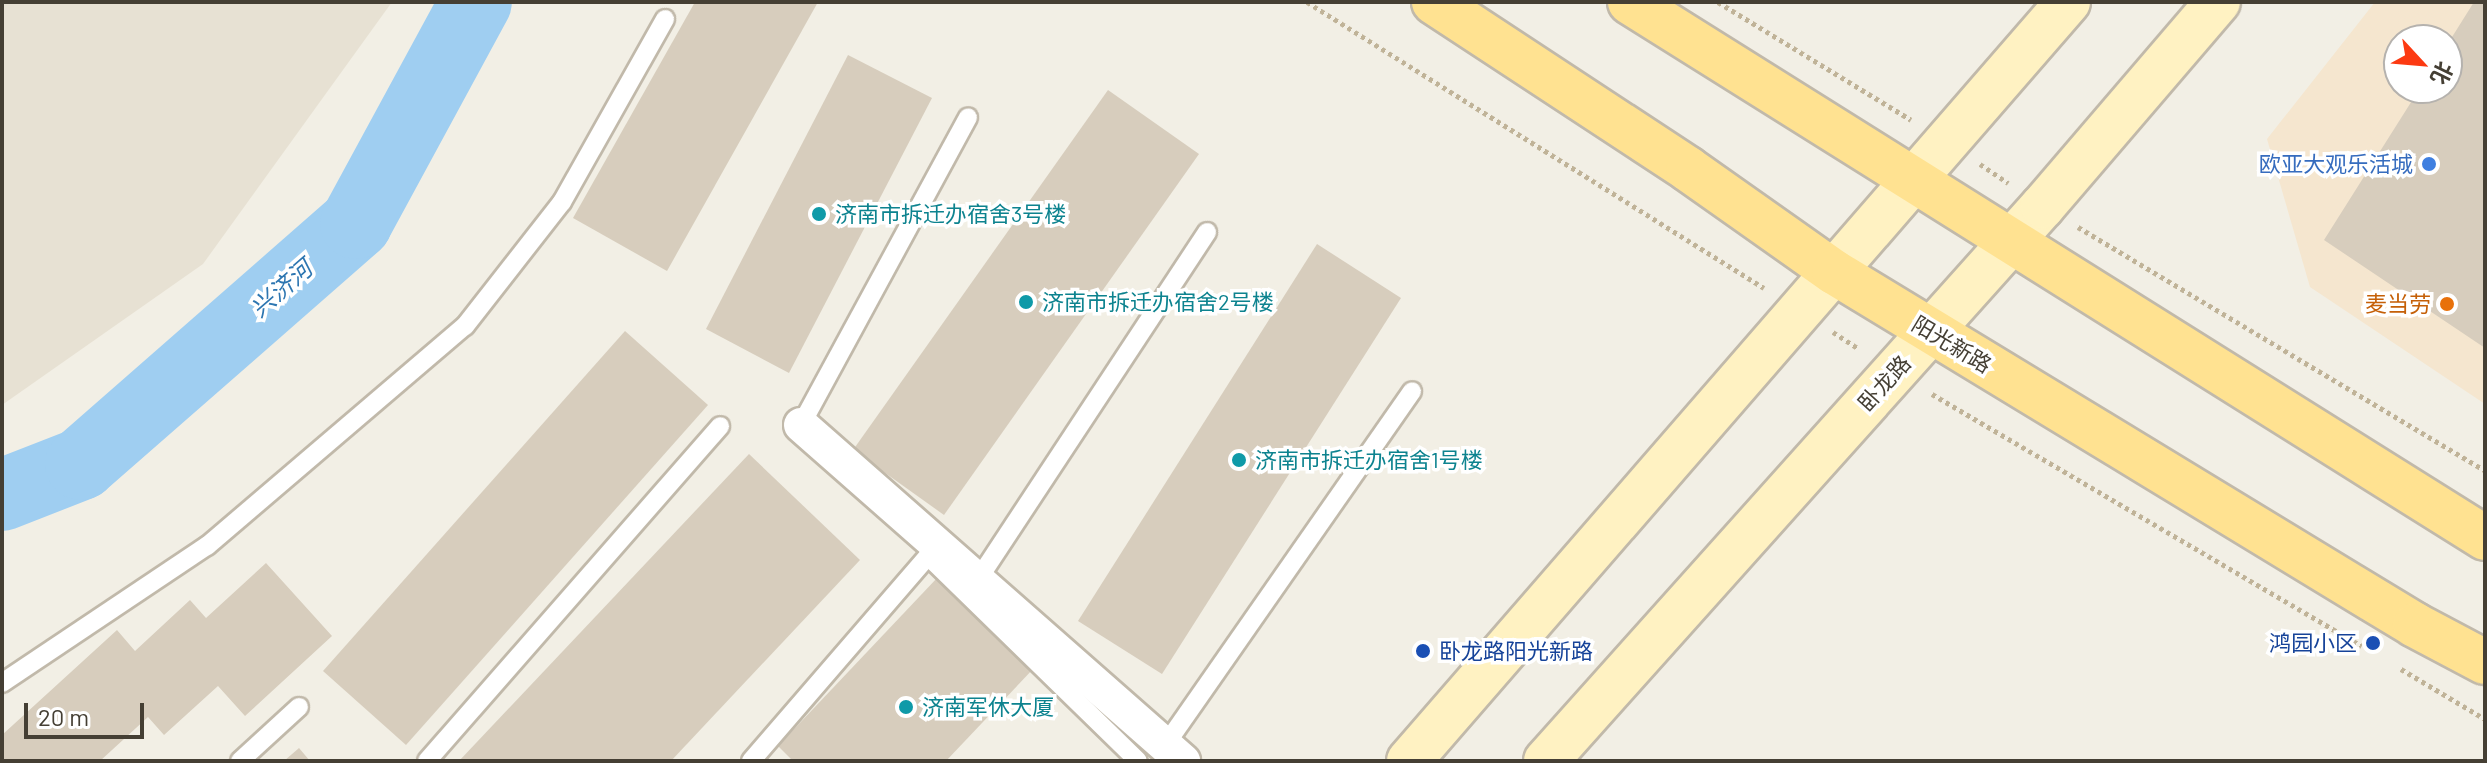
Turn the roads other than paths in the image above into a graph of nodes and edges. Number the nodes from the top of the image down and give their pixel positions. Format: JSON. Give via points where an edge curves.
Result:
{"nodes":[{"id":1,"x":1434,"y":2,"type":"edge"},
{"id":2,"x":1630,"y":2,"type":"edge"},
{"id":3,"x":2068,"y":2,"type":"edge"},
{"id":4,"x":2218,"y":2,"type":"edge"},
{"id":5,"x":665,"y":19,"type":"dead end"},
{"id":6,"x":968,"y":117,"type":"dead end"},
{"id":7,"x":1914,"y":182,"type":"junction"},
{"id":8,"x":1207,"y":232,"type":"dead end"},
{"id":9,"x":2010,"y":243,"type":"junction"},
{"id":10,"x":1834,"y":272,"type":"junction"},
{"id":11,"x":1930,"y":331,"type":"junction"},
{"id":12,"x":1412,"y":391,"type":"dead end"},
{"id":13,"x":801,"y":425,"type":"joint"},
{"id":14,"x":720,"y":426,"type":"dead end"},
{"id":15,"x":2485,"y":538,"type":"edge"},
{"id":16,"x":977,"y":581,"type":"junction"},
{"id":17,"x":2485,"y":662,"type":"edge"},
{"id":18,"x":2,"y":683,"type":"edge"},
{"id":19,"x":299,"y":707,"type":"dead end"},
{"id":20,"x":1162,"y":755,"type":"edge"},
{"id":21,"x":240,"y":761,"type":"edge"},
{"id":22,"x":427,"y":761,"type":"edge"},
{"id":23,"x":751,"y":761,"type":"edge"},
{"id":24,"x":1409,"y":761,"type":"edge"},
{"id":25,"x":1546,"y":761,"type":"edge"}],
"edges":[{"from":1,"to":10,"type":"main road","name":"阳光新路"},
{"from":2,"to":7,"type":"main road"},
{"from":3,"to":7,"type":"main road"},
{"from":4,"to":9,"type":"main road","name":"卧龙路"},
{"from":5,"to":18,"type":"lane","via":[[562,202],[465,326],[207,546]]},
{"from":6,"to":13,"type":"lane"},
{"from":7,"to":9,"type":"main road"},
{"from":7,"to":10,"type":"main road"},
{"from":8,"to":16,"type":"lane"},
{"from":9,"to":11,"type":"main road","name":"卧龙路"},
{"from":9,"to":15,"type":"main road"},
{"from":10,"to":11,"type":"main road","name":"阳光新路"},
{"from":10,"to":24,"type":"main road"},
{"from":11,"to":17,"type":"main road","name":"阳光新路","via":[[2415,625]]},
{"from":11,"to":25,"type":"main road","name":"卧龙路"},
{"from":12,"to":20,"type":"lane"},
{"from":13,"to":16,"type":"street"},
{"from":14,"to":22,"type":"lane"},
{"from":16,"to":20,"type":"street"},
{"from":19,"to":21,"type":"lane"},
{"from":20,"to":23,"type":"lane","via":[[928,556]]}]}
